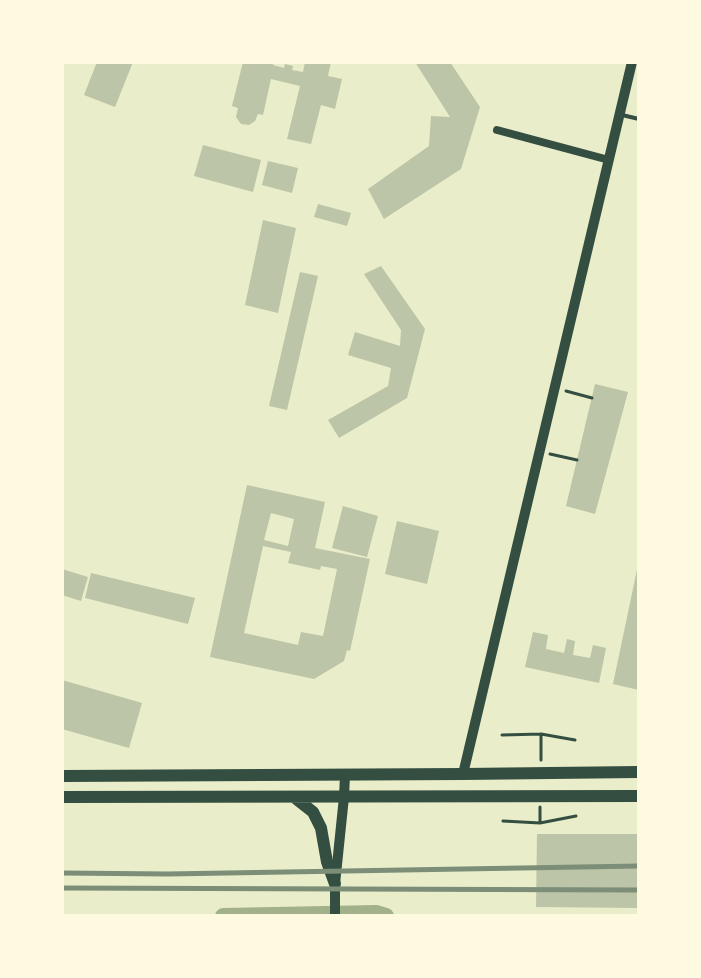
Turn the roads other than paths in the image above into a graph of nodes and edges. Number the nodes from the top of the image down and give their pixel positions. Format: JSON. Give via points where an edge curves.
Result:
{"nodes":[{"id":1,"x":632,"y":62,"type":"edge"},
{"id":2,"x":620,"y":114,"type":"junction"},
{"id":3,"x":639,"y":119,"type":"edge"},
{"id":4,"x":497,"y":130,"type":"dead end"},
{"id":5,"x":609,"y":160,"type":"junction"},
{"id":6,"x":639,"y":772,"type":"edge"},
{"id":7,"x":463,"y":774,"type":"junction"},
{"id":8,"x":345,"y":775,"type":"junction"},
{"id":9,"x":62,"y":776,"type":"edge"},
{"id":10,"x":639,"y":796,"type":"edge"},
{"id":11,"x":62,"y":797,"type":"edge"},
{"id":12,"x":294,"y":797,"type":"junction"},
{"id":13,"x":344,"y":797,"type":"junction"},
{"id":14,"x":335,"y":884,"type":"junction"},
{"id":15,"x":335,"y":916,"type":"edge"}],
"edges":[{"from":1,"to":2,"type":"street"},
{"from":2,"to":3,"type":"lane"},
{"from":2,"to":5,"type":"street"},
{"from":4,"to":5,"type":"street"},
{"from":5,"to":7,"type":"street"},
{"from":6,"to":7,"type":"main road"},
{"from":7,"to":8,"type":"main road"},
{"from":8,"to":9,"type":"main road"},
{"from":8,"to":13,"type":"street"},
{"from":10,"to":13,"type":"main road"},
{"from":11,"to":12,"type":"main road"},
{"from":12,"to":13,"type":"main road"},
{"from":12,"to":14,"type":"main road","via":[[313,812],[321,828]]},
{"from":13,"to":14,"type":"street"},
{"from":14,"to":15,"type":"street"}]}
